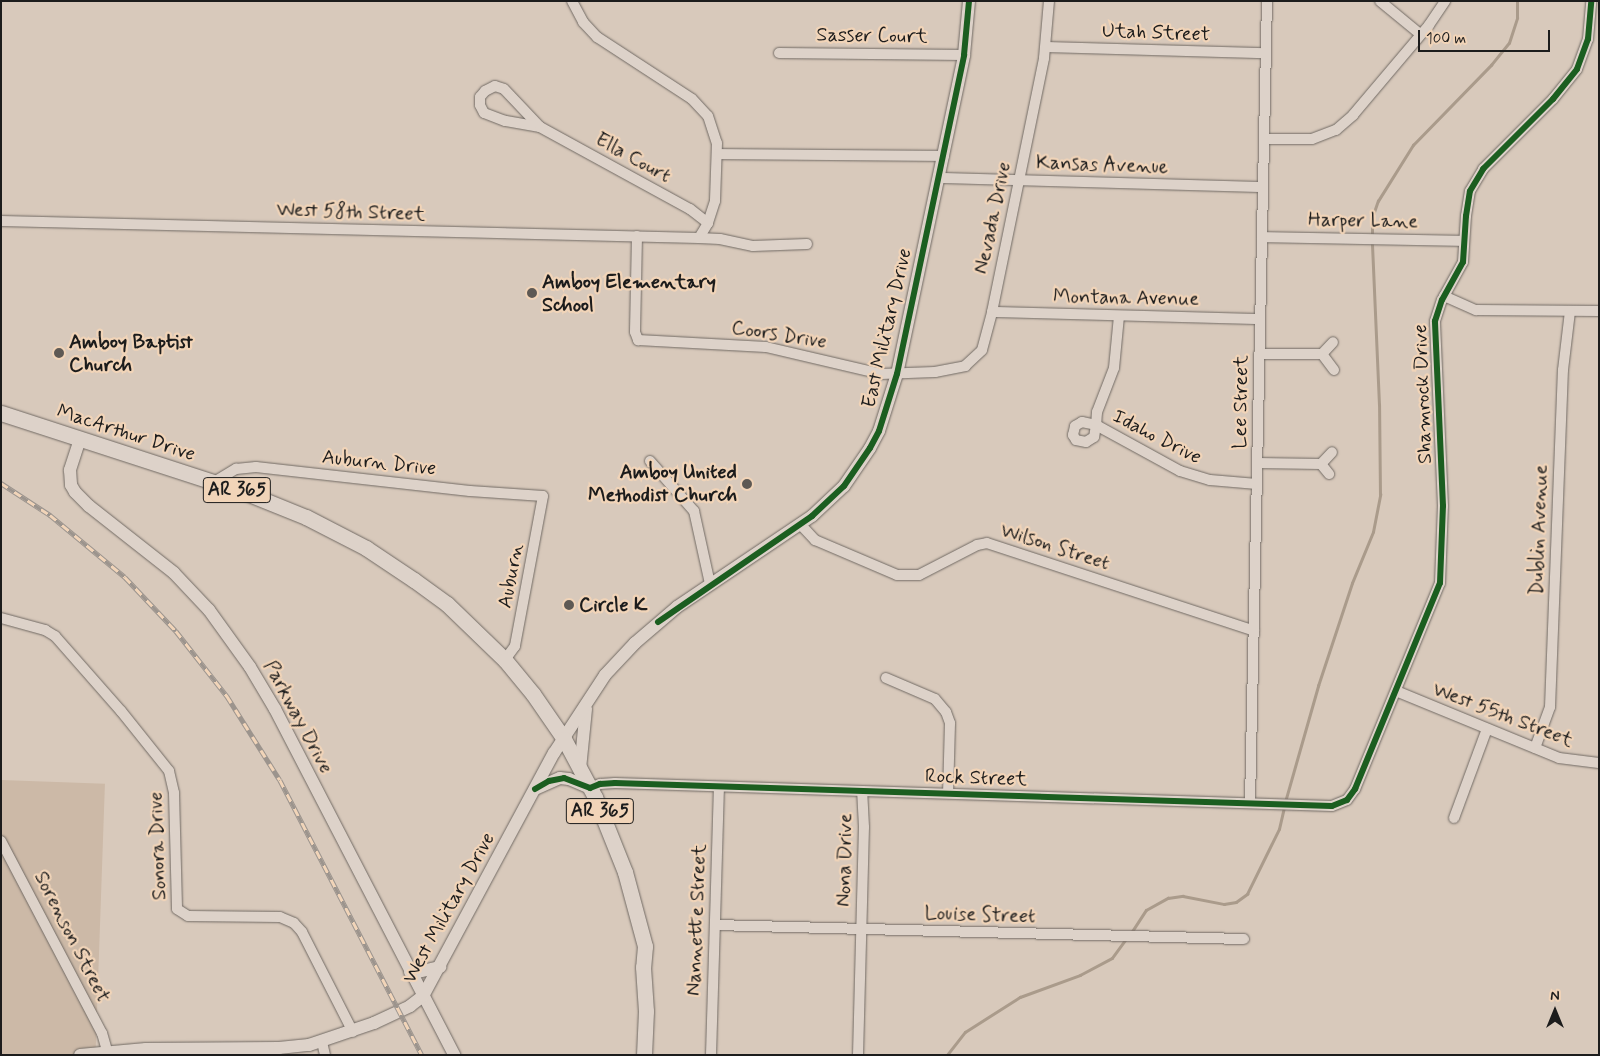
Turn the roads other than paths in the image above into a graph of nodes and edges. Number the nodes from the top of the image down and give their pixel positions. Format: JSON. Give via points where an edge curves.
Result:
{"nodes":[{"id":1,"x":572,"y":1,"type":"edge"},
{"id":2,"x":969,"y":1,"type":"edge"},
{"id":3,"x":1049,"y":1,"type":"edge"},
{"id":4,"x":1267,"y":1,"type":"edge"},
{"id":5,"x":1380,"y":1,"type":"edge"},
{"id":6,"x":1444,"y":1,"type":"edge"},
{"id":7,"x":1591,"y":1,"type":"edge"},
{"id":8,"x":1420,"y":34,"type":"junction"},
{"id":9,"x":1046,"y":47,"type":"junction"},
{"id":10,"x":779,"y":53,"type":"dead end"},
{"id":11,"x":1266,"y":53,"type":"junction"},
{"id":12,"x":964,"y":55,"type":"junction"},
{"id":13,"x":540,"y":127,"type":"junction"},
{"id":14,"x":1264,"y":139,"type":"junction"},
{"id":15,"x":717,"y":154,"type":"junction"},
{"id":16,"x":944,"y":156,"type":"junction"},
{"id":17,"x":940,"y":178,"type":"junction"},
{"id":18,"x":1019,"y":180,"type":"junction"},
{"id":19,"x":1263,"y":187,"type":"junction"},
{"id":20,"x":1,"y":221,"type":"edge"},
{"id":21,"x":708,"y":223,"type":"junction"},
{"id":22,"x":636,"y":236,"type":"junction"},
{"id":23,"x":1262,"y":237,"type":"junction"},
{"id":24,"x":699,"y":238,"type":"junction"},
{"id":25,"x":1464,"y":241,"type":"junction"},
{"id":26,"x":807,"y":244,"type":"dead end"},
{"id":27,"x":1444,"y":296,"type":"junction"},
{"id":28,"x":1570,"y":311,"type":"junction"},
{"id":29,"x":1599,"y":311,"type":"edge"},
{"id":30,"x":992,"y":312,"type":"junction"},
{"id":31,"x":1119,"y":316,"type":"junction"},
{"id":32,"x":1260,"y":319,"type":"junction"},
{"id":33,"x":1333,"y":342,"type":"dead end"},
{"id":34,"x":1259,"y":354,"type":"junction"},
{"id":35,"x":1322,"y":354,"type":"junction"},
{"id":36,"x":1334,"y":370,"type":"dead end"},
{"id":37,"x":897,"y":374,"type":"junction"},
{"id":38,"x":1,"y":413,"type":"edge"},
{"id":39,"x":80,"y":439,"type":"junction"},
{"id":40,"x":1332,"y":452,"type":"dead end"},
{"id":41,"x":650,"y":461,"type":"dead end"},
{"id":42,"x":1257,"y":463,"type":"junction"},
{"id":43,"x":1321,"y":464,"type":"junction"},
{"id":44,"x":1329,"y":474,"type":"dead end"},
{"id":45,"x":214,"y":482,"type":"junction"},
{"id":46,"x":1257,"y":484,"type":"junction"},
{"id":47,"x":544,"y":496,"type":"joint"},
{"id":48,"x":801,"y":525,"type":"junction"},
{"id":49,"x":710,"y":584,"type":"junction"},
{"id":50,"x":1,"y":618,"type":"edge"},
{"id":51,"x":1254,"y":631,"type":"junction"},
{"id":52,"x":505,"y":660,"type":"junction"},
{"id":53,"x":886,"y":678,"type":"dead end"},
{"id":54,"x":1396,"y":691,"type":"junction"},
{"id":55,"x":587,"y":705,"type":"junction"},
{"id":56,"x":1487,"y":728,"type":"junction"},
{"id":57,"x":564,"y":739,"type":"junction"},
{"id":58,"x":1535,"y":748,"type":"junction"},
{"id":59,"x":1599,"y":763,"type":"edge"},
{"id":60,"x":580,"y":768,"type":"junction"},
{"id":61,"x":719,"y":787,"type":"junction"},
{"id":62,"x":590,"y":788,"type":"junction"},
{"id":63,"x":536,"y":789,"type":"junction"},
{"id":64,"x":1355,"y":789,"type":"joint"},
{"id":65,"x":862,"y":791,"type":"junction"},
{"id":66,"x":948,"y":794,"type":"junction"},
{"id":67,"x":1250,"y":803,"type":"junction"},
{"id":68,"x":1454,"y":818,"type":"dead end"},
{"id":69,"x":1,"y":841,"type":"edge"},
{"id":70,"x":714,"y":924,"type":"junction"},
{"id":71,"x":861,"y":929,"type":"junction"},
{"id":72,"x":1244,"y":940,"type":"dead end"},
{"id":73,"x":440,"y":968,"type":"junction"},
{"id":74,"x":410,"y":972,"type":"junction"},
{"id":75,"x":423,"y":996,"type":"junction"},
{"id":76,"x":353,"y":1032,"type":"junction"},
{"id":77,"x":322,"y":1042,"type":"junction"},
{"id":78,"x":107,"y":1051,"type":"junction"},
{"id":79,"x":172,"y":1051,"type":"edge"},
{"id":80,"x":80,"y":1055,"type":"edge"},
{"id":81,"x":325,"y":1055,"type":"edge"},
{"id":82,"x":454,"y":1055,"type":"edge"},
{"id":83,"x":644,"y":1055,"type":"edge"},
{"id":84,"x":711,"y":1055,"type":"edge"},
{"id":85,"x":858,"y":1055,"type":"edge"}],
"edges":[{"from":1,"to":15,"type":"street","via":[[583,22],[597,37],[698,104],[713,128]]},
{"from":2,"to":12,"type":"street","name":"East Military Drive"},
{"from":3,"to":9,"type":"street","name":"Nevada Drive"},
{"from":4,"to":11,"type":"street","name":"Lee Street"},
{"from":5,"to":8,"type":"street"},
{"from":6,"to":8,"type":"street"},
{"from":7,"to":25,"type":"street","name":"Shamrock Drive","via":[[1588,39],[1577,68],[1553,99],[1477,176],[1468,198]]},
{"from":8,"to":14,"type":"street","via":[[1353,115],[1336,130],[1312,139]]},
{"from":9,"to":11,"type":"street","name":"Utah Street"},
{"from":9,"to":18,"type":"street","name":"Nevada Drive"},
{"from":10,"to":12,"type":"street","name":"Sasser Court"},
{"from":11,"to":14,"type":"street","name":"Lee Street"},
{"from":12,"to":16,"type":"street","name":"East Military Drive"},
{"from":13,"to":13,"type":"street","name":"Ella Court","via":[[486,115],[481,108],[480,97],[487,89],[501,88]]},
{"from":13,"to":21,"type":"street","name":"Ella Court","via":[[690,209]]},
{"from":14,"to":19,"type":"street","name":"Lee Street"},
{"from":15,"to":16,"type":"street"},
{"from":15,"to":21,"type":"street","via":[[715,201]]},
{"from":16,"to":17,"type":"street","name":"East Military Drive"},
{"from":17,"to":18,"type":"street","name":"Kansas Avenue"},
{"from":17,"to":37,"type":"street","name":"East Military Drive"},
{"from":18,"to":19,"type":"street","name":"Kansas Avenue"},
{"from":18,"to":30,"type":"street","name":"Nevada Drive"},
{"from":19,"to":23,"type":"street","name":"Lee Street"},
{"from":20,"to":22,"type":"street","name":"West 58th Street"},
{"from":21,"to":24,"type":"street"},
{"from":22,"to":24,"type":"street","name":"West 58th Street"},
{"from":22,"to":37,"type":"street","name":"Coors Drive","via":[[635,332],[638,340],[766,347],[880,374]]},
{"from":23,"to":25,"type":"street","name":"Harper Lane"},
{"from":23,"to":32,"type":"street","name":"Lee Street"},
{"from":24,"to":26,"type":"street","name":"West 58th Street","via":[[753,246]]},
{"from":25,"to":27,"type":"street","name":"Shamrock Drive","via":[[1462,266]]},
{"from":27,"to":28,"type":"street","via":[[1476,310]]},
{"from":27,"to":54,"type":"street","name":"Shamrock Drive","via":[[1435,321],[1443,506],[1441,574],[1437,592]]},
{"from":28,"to":29,"type":"street"},
{"from":28,"to":58,"type":"street","name":"Dublin Avenue","via":[[1563,370],[1550,707]]},
{"from":30,"to":31,"type":"street","name":"Montana Avenue"},
{"from":30,"to":37,"type":"street","name":"Nevada Drive","via":[[984,345],[973,360],[959,368]]},
{"from":31,"to":32,"type":"street","name":"Montana Avenue"},
{"from":31,"to":46,"type":"street","name":"Idaho Drive","via":[[1114,368],[1097,412],[1096,425],[1194,476],[1228,483]]},
{"from":32,"to":34,"type":"street","name":"Lee Street"},
{"from":33,"to":35,"type":"street"},
{"from":34,"to":35,"type":"street"},
{"from":34,"to":42,"type":"street","name":"Lee Street"},
{"from":35,"to":36,"type":"street"},
{"from":37,"to":48,"type":"street","name":"East Military Drive","via":[[870,448],[844,486]]},
{"from":38,"to":39,"type":"main road","name":"MacArthur Drive","number":"AR 365"},
{"from":39,"to":45,"type":"main road","name":"MacArthur Drive","number":"AR 365"},
{"from":39,"to":74,"type":"street","name":"Parkway Drive","via":[[70,470],[75,492],[174,573],[231,639],[275,709]]},
{"from":40,"to":43,"type":"street"},
{"from":41,"to":49,"type":"street","via":[[694,511]]},
{"from":42,"to":43,"type":"street"},
{"from":42,"to":46,"type":"street","name":"Lee Street"},
{"from":43,"to":44,"type":"street"},
{"from":45,"to":47,"type":"street","name":"Auburn Drive","via":[[236,469],[256,467]]},
{"from":45,"to":52,"type":"main road","name":"MacArthur Drive","number":"AR 365","via":[[306,517],[375,553],[447,604]]},
{"from":46,"to":51,"type":"street","name":"Lee Street"},
{"from":47,"to":52,"type":"street","name":"Auburn","via":[[515,646]]},
{"from":48,"to":49,"type":"street","name":"East Military Drive"},
{"from":48,"to":51,"type":"street","name":"Wilson Street","via":[[815,540],[897,576],[920,575],[976,545],[987,543]]},
{"from":49,"to":55,"type":"street","name":"East Military Drive","via":[[635,644],[605,676]]},
{"from":50,"to":76,"type":"street","name":"Sonora Drive","via":[[45,630],[55,636],[170,771],[174,793],[177,909],[188,916],[280,917],[294,923],[302,932]]},
{"from":51,"to":67,"type":"street","name":"Lee Street"},
{"from":52,"to":57,"type":"main road","name":"MacArthur Drive","number":"AR 365"},
{"from":53,"to":66,"type":"street","via":[[935,699],[946,712],[950,723]]},
{"from":54,"to":56,"type":"street","name":"West 55th Street"},
{"from":54,"to":64,"type":"street","name":"Shamrock Drive"},
{"from":55,"to":57,"type":"street","name":"East Military Drive"},
{"from":55,"to":60,"type":"street"},
{"from":56,"to":58,"type":"street","name":"West 55th Street"},
{"from":56,"to":68,"type":"street"},
{"from":57,"to":60,"type":"main road","name":"MacArthur Drive","number":"AR 365"},
{"from":57,"to":63,"type":"street","name":"West Military Drive"},
{"from":58,"to":59,"type":"street","name":"West 55th Street","via":[[1564,760]]},
{"from":60,"to":62,"type":"main road","name":"MacArthur Drive","number":"AR 365"},
{"from":61,"to":62,"type":"street","name":"Rock Street","via":[[615,783]]},
{"from":61,"to":65,"type":"street","name":"Rock Street"},
{"from":61,"to":70,"type":"street","name":"Nannette Street"},
{"from":62,"to":63,"type":"street","via":[[560,778]]},
{"from":62,"to":83,"type":"main road","name":"MacArthur Drive","number":"AR 365","via":[[625,872],[645,946]]},
{"from":63,"to":73,"type":"street","name":"West Military Drive"},
{"from":64,"to":67,"type":"street","name":"Rock Street","via":[[1339,804]]},
{"from":65,"to":66,"type":"street","name":"Rock Street"},
{"from":65,"to":71,"type":"street","name":"Nona Drive"},
{"from":66,"to":67,"type":"street","name":"Rock Street"},
{"from":69,"to":78,"type":"street","name":"Sorenson Street","via":[[102,1033]]},
{"from":70,"to":71,"type":"street","name":"Louise Street"},
{"from":70,"to":84,"type":"street","name":"Nannette Street"},
{"from":71,"to":72,"type":"street","name":"Louise Street"},
{"from":71,"to":85,"type":"street","name":"Nona Drive"},
{"from":73,"to":74,"type":"street"},
{"from":73,"to":75,"type":"street","name":"West Military Drive"},
{"from":74,"to":75,"type":"street","name":"Parkway Drive"},
{"from":75,"to":76,"type":"street","name":"West Military Drive","via":[[400,1011]]},
{"from":75,"to":82,"type":"street","name":"Parkway Drive"},
{"from":76,"to":77,"type":"street","name":"West Military Drive"},
{"from":77,"to":79,"type":"street","name":"West Military Drive","via":[[279,1048]]},
{"from":77,"to":81,"type":"street"},
{"from":78,"to":79,"type":"street","name":"West Military Drive"},
{"from":78,"to":80,"type":"street","name":"West Military Drive"}]}
